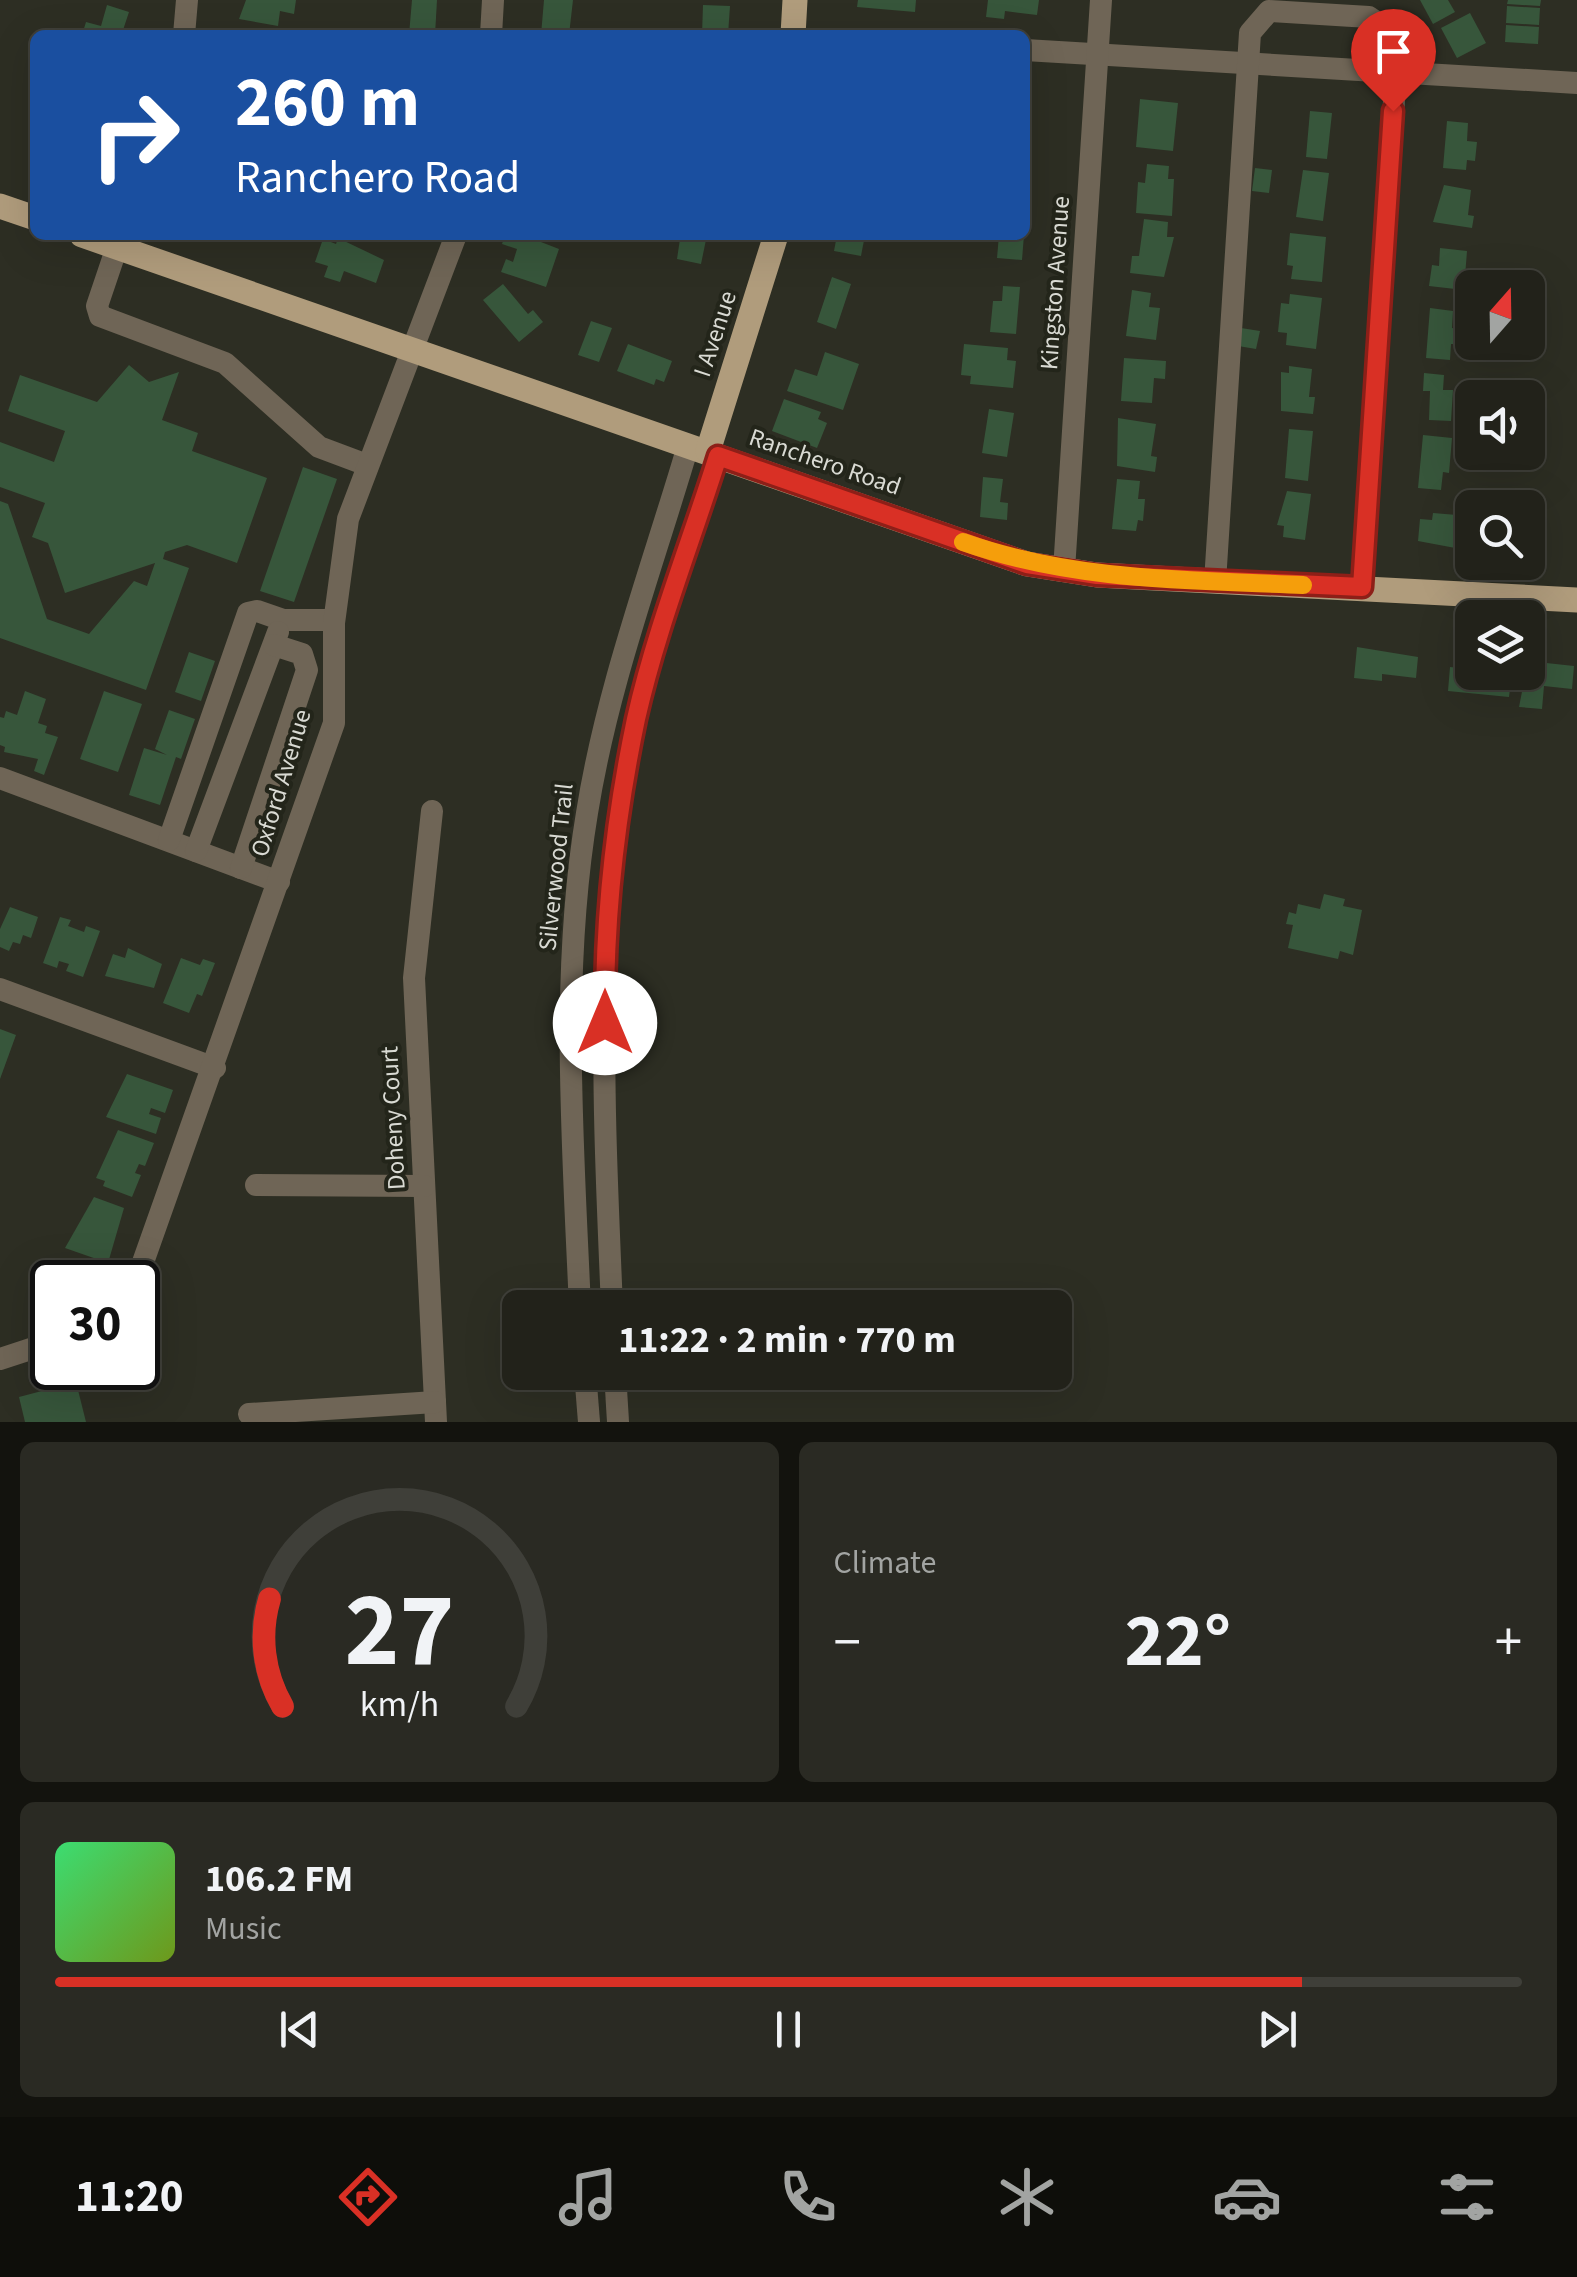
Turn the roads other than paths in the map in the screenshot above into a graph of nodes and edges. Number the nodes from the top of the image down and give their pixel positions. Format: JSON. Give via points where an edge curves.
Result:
{"nodes":[{"id":1,"x":187,"y":0,"type":"edge"},
{"id":2,"x":493,"y":0,"type":"edge"},
{"id":3,"x":796,"y":0,"type":"edge"},
{"id":4,"x":1101,"y":0,"type":"edge"},
{"id":5,"x":184,"y":30,"type":"edge"},
{"id":6,"x":491,"y":30,"type":"edge"},
{"id":7,"x":794,"y":30,"type":"edge"},
{"id":8,"x":1030,"y":50,"type":"edge"},
{"id":9,"x":1098,"y":53,"type":"junction"},
{"id":10,"x":1248,"y":62,"type":"junction"},
{"id":11,"x":1394,"y":71,"type":"junction"},
{"id":12,"x":1577,"y":82,"type":"edge"},
{"id":13,"x":0,"y":206,"type":"edge"},
{"id":14,"x":30,"y":216,"type":"edge"},
{"id":15,"x":454,"y":240,"type":"edge"},
{"id":16,"x":774,"y":240,"type":"edge"},
{"id":17,"x":119,"y":241,"type":"edge"},
{"id":18,"x":412,"y":348,"type":"junction"},
{"id":19,"x":705,"y":451,"type":"junction"},
{"id":20,"x":368,"y":464,"type":"junction"},
{"id":21,"x":1064,"y":570,"type":"junction"},
{"id":22,"x":1215,"y":582,"type":"junction"},
{"id":23,"x":1362,"y":587,"type":"junction"},
{"id":24,"x":1577,"y":600,"type":"edge"},
{"id":25,"x":276,"y":617,"type":"junction"},
{"id":26,"x":334,"y":620,"type":"junction"},
{"id":27,"x":274,"y":645,"type":"junction"},
{"id":28,"x":0,"y":778,"type":"edge"},
{"id":29,"x":432,"y":811,"type":"dead end"},
{"id":30,"x":169,"y":840,"type":"junction"},
{"id":31,"x":196,"y":850,"type":"junction"},
{"id":32,"x":241,"y":868,"type":"junction"},
{"id":33,"x":279,"y":882,"type":"junction"},
{"id":34,"x":0,"y":990,"type":"edge"},
{"id":35,"x":215,"y":1068,"type":"junction"},
{"id":36,"x":256,"y":1186,"type":"dead end"},
{"id":37,"x":424,"y":1186,"type":"junction"},
{"id":38,"x":144,"y":1260,"type":"edge"},
{"id":39,"x":579,"y":1290,"type":"edge"},
{"id":40,"x":612,"y":1290,"type":"edge"},
{"id":41,"x":30,"y":1349,"type":"edge"},
{"id":42,"x":0,"y":1359,"type":"edge"},
{"id":43,"x":586,"y":1390,"type":"edge"},
{"id":44,"x":616,"y":1390,"type":"edge"},
{"id":45,"x":436,"y":1412,"type":"edge"},
{"id":46,"x":249,"y":1414,"type":"dead end"},
{"id":47,"x":589,"y":1422,"type":"edge"},
{"id":48,"x":618,"y":1422,"type":"edge"}],
"edges":[{"from":1,"to":5,"type":"street"},
{"from":2,"to":6,"type":"street"},
{"from":3,"to":7,"type":"main road"},
{"from":4,"to":9,"type":"street","name":"Kingston Avenue"},
{"from":8,"to":9,"type":"street"},
{"from":9,"to":10,"type":"street"},
{"from":9,"to":21,"type":"street","name":"Kingston Avenue"},
{"from":10,"to":11,"type":"street"},
{"from":10,"to":11,"type":"street","via":[[1250,33],[1269,11],[1369,17],[1386,28]]},
{"from":10,"to":22,"type":"street"},
{"from":11,"to":12,"type":"street"},
{"from":11,"to":23,"type":"street"},
{"from":13,"to":14,"type":"main road"},
{"from":15,"to":18,"type":"street","name":"Oxford Avenue"},
{"from":16,"to":19,"type":"main road","name":"I Avenue"},
{"from":17,"to":18,"type":"main road","name":"Ranchero Road"},
{"from":17,"to":20,"type":"street","via":[[97,306],[106,322],[224,363],[319,447]]},
{"from":18,"to":19,"type":"main road","name":"Ranchero Road"},
{"from":18,"to":20,"type":"street","name":"Oxford Avenue"},
{"from":19,"to":21,"type":"main road","name":"Ranchero Road","via":[[1014,560]]},
{"from":19,"to":39,"type":"street","name":"Silverwood Trail","via":[[608,705],[586,816],[573,945]]},
{"from":19,"to":40,"type":"street","via":[[637,716],[618,822],[604,948]]},
{"from":20,"to":26,"type":"street","name":"Oxford Avenue","via":[[348,519]]},
{"from":21,"to":22,"type":"main road","name":"Ranchero Road"},
{"from":22,"to":23,"type":"main road","name":"Ranchero Road"},
{"from":23,"to":24,"type":"main road","name":"Ranchero Road"},
{"from":25,"to":26,"type":"street"},
{"from":25,"to":27,"type":"street"},
{"from":25,"to":30,"type":"street","via":[[248,613]]},
{"from":26,"to":33,"type":"street","name":"Oxford Avenue","via":[[334,723]]},
{"from":27,"to":31,"type":"street"},
{"from":27,"to":32,"type":"street","via":[[302,654],[307,670]]},
{"from":28,"to":30,"type":"street"},
{"from":29,"to":37,"type":"street","name":"Doheny Court","via":[[414,978]]},
{"from":30,"to":31,"type":"street"},
{"from":31,"to":32,"type":"street"},
{"from":32,"to":33,"type":"street"},
{"from":33,"to":35,"type":"street","name":"Oxford Avenue"},
{"from":34,"to":35,"type":"street"},
{"from":35,"to":38,"type":"street","name":"Oxford Avenue"},
{"from":36,"to":37,"type":"street"},
{"from":37,"to":45,"type":"street","name":"Doheny Court"},
{"from":41,"to":42,"type":"street"},
{"from":43,"to":47,"type":"street"},
{"from":44,"to":48,"type":"street"},
{"from":45,"to":46,"type":"street"}]}
